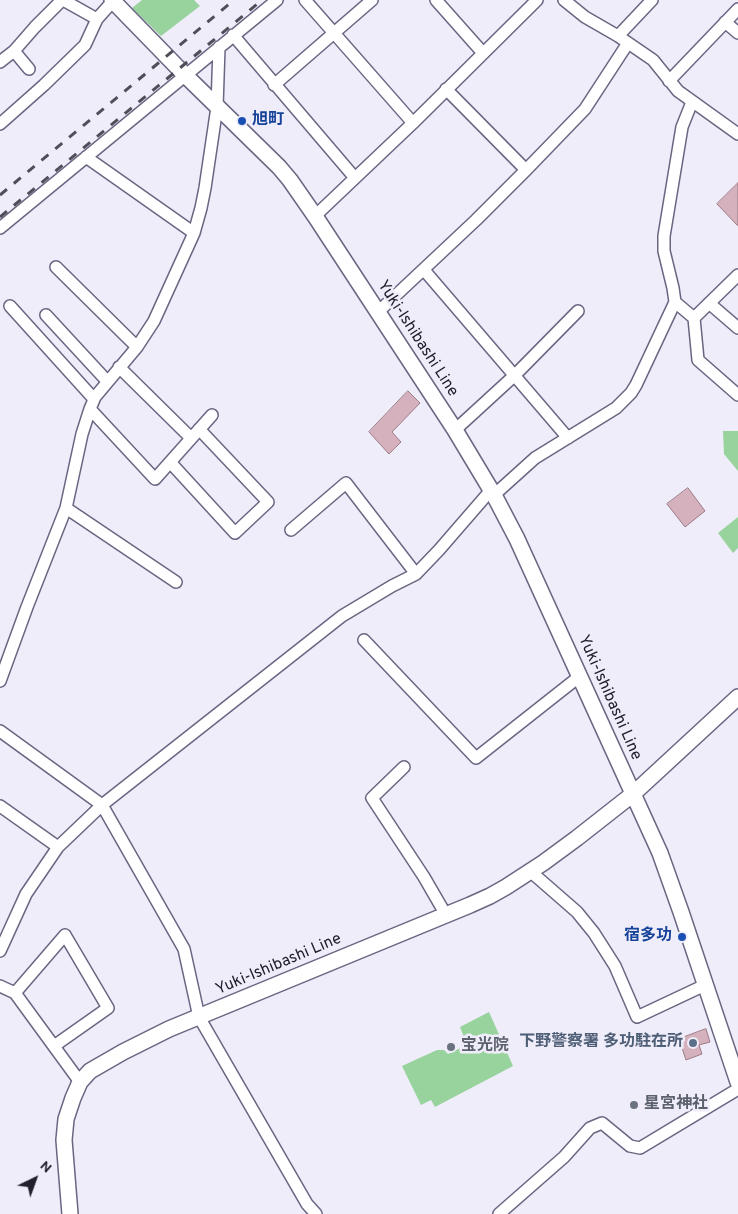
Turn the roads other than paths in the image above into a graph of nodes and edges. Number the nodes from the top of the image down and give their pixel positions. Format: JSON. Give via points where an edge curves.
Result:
{"nodes":[{"id":1,"x":62,"y":0,"type":"edge"},
{"id":2,"x":277,"y":0,"type":"edge"},
{"id":3,"x":305,"y":0,"type":"edge"},
{"id":4,"x":372,"y":0,"type":"edge"},
{"id":5,"x":436,"y":0,"type":"edge"},
{"id":6,"x":538,"y":0,"type":"edge"},
{"id":7,"x":564,"y":0,"type":"edge"},
{"id":8,"x":652,"y":0,"type":"edge"},
{"id":9,"x":116,"y":1,"type":"edge"},
{"id":10,"x":738,"y":9,"type":"edge"},
{"id":11,"x":97,"y":18,"type":"junction"},
{"id":12,"x":725,"y":22,"type":"junction"},
{"id":13,"x":334,"y":33,"type":"junction"},
{"id":14,"x":738,"y":33,"type":"edge"},
{"id":15,"x":233,"y":35,"type":"junction"},
{"id":16,"x":618,"y":36,"type":"junction"},
{"id":17,"x":628,"y":43,"type":"junction"},
{"id":18,"x":219,"y":47,"type":"junction"},
{"id":19,"x":14,"y":51,"type":"junction"},
{"id":20,"x":483,"y":53,"type":"junction"},
{"id":21,"x":0,"y":62,"type":"edge"},
{"id":22,"x":30,"y":69,"type":"dead end"},
{"id":23,"x":185,"y":75,"type":"junction"},
{"id":24,"x":669,"y":80,"type":"junction"},
{"id":25,"x":274,"y":85,"type":"junction"},
{"id":26,"x":446,"y":89,"type":"junction"},
{"id":27,"x":692,"y":102,"type":"junction"},
{"id":28,"x":217,"y":107,"type":"junction"},
{"id":29,"x":413,"y":122,"type":"junction"},
{"id":30,"x":0,"y":124,"type":"edge"},
{"id":31,"x":738,"y":134,"type":"edge"},
{"id":32,"x":86,"y":158,"type":"junction"},
{"id":33,"x":526,"y":170,"type":"junction"},
{"id":34,"x":355,"y":178,"type":"junction"},
{"id":35,"x":316,"y":216,"type":"junction"},
{"id":36,"x":0,"y":228,"type":"edge"},
{"id":37,"x":194,"y":233,"type":"junction"},
{"id":38,"x":56,"y":267,"type":"dead end"},
{"id":39,"x":424,"y":270,"type":"junction"},
{"id":40,"x":738,"y":276,"type":"edge"},
{"id":41,"x":675,"y":302,"type":"junction"},
{"id":42,"x":709,"y":303,"type":"junction"},
{"id":43,"x":10,"y":306,"type":"dead end"},
{"id":44,"x":578,"y":311,"type":"dead end"},
{"id":45,"x":378,"y":312,"type":"junction"},
{"id":46,"x":46,"y":315,"type":"dead end"},
{"id":47,"x":694,"y":318,"type":"junction"},
{"id":48,"x":738,"y":328,"type":"edge"},
{"id":49,"x":137,"y":347,"type":"junction"},
{"id":50,"x":119,"y":367,"type":"junction"},
{"id":51,"x":515,"y":375,"type":"junction"},
{"id":52,"x":107,"y":381,"type":"junction"},
{"id":53,"x":738,"y":395,"type":"edge"},
{"id":54,"x":92,"y":404,"type":"junction"},
{"id":55,"x":212,"y":415,"type":"dead end"},
{"id":56,"x":455,"y":430,"type":"junction"},
{"id":57,"x":195,"y":434,"type":"junction"},
{"id":58,"x":568,"y":438,"type":"junction"},
{"id":59,"x":170,"y":462,"type":"junction"},
{"id":60,"x":493,"y":493,"type":"junction"},
{"id":61,"x":66,"y":508,"type":"junction"},
{"id":62,"x":291,"y":530,"type":"dead end"},
{"id":63,"x":416,"y":574,"type":"junction"},
{"id":64,"x":176,"y":582,"type":"dead end"},
{"id":65,"x":364,"y":640,"type":"dead end"},
{"id":66,"x":580,"y":676,"type":"junction"},
{"id":67,"x":0,"y":681,"type":"edge"},
{"id":68,"x":738,"y":697,"type":"edge"},
{"id":69,"x":0,"y":731,"type":"edge"},
{"id":70,"x":404,"y":767,"type":"dead end"},
{"id":71,"x":633,"y":794,"type":"junction"},
{"id":72,"x":102,"y":805,"type":"junction"},
{"id":73,"x":0,"y":806,"type":"edge"},
{"id":74,"x":58,"y":847,"type":"junction"},
{"id":75,"x":530,"y":871,"type":"junction"},
{"id":76,"x":446,"y":915,"type":"junction"},
{"id":77,"x":0,"y":951,"type":"edge"},
{"id":78,"x":705,"y":985,"type":"junction"},
{"id":79,"x":0,"y":986,"type":"edge"},
{"id":80,"x":15,"y":993,"type":"junction"},
{"id":81,"x":199,"y":1017,"type":"junction"},
{"id":82,"x":54,"y":1046,"type":"junction"},
{"id":83,"x":80,"y":1082,"type":"junction"},
{"id":84,"x":738,"y":1082,"type":"edge"},
{"id":85,"x":738,"y":1089,"type":"edge"},
{"id":86,"x":70,"y":1214,"type":"edge"},
{"id":87,"x":316,"y":1214,"type":"edge"},
{"id":88,"x":498,"y":1214,"type":"edge"}],
"edges":[{"from":1,"to":11,"type":"street"},
{"from":1,"to":19,"type":"street"},
{"from":2,"to":15,"type":"street"},
{"from":3,"to":13,"type":"street"},
{"from":4,"to":13,"type":"street"},
{"from":5,"to":20,"type":"street"},
{"from":6,"to":20,"type":"street"},
{"from":7,"to":16,"type":"street"},
{"from":8,"to":16,"type":"street"},
{"from":9,"to":11,"type":"street"},
{"from":9,"to":23,"type":"main road","name":"Yuki-Ishibashi Line"},
{"from":10,"to":12,"type":"street"},
{"from":11,"to":30,"type":"street","via":[[85,45]]},
{"from":12,"to":14,"type":"street"},
{"from":12,"to":24,"type":"street"},
{"from":13,"to":25,"type":"street"},
{"from":13,"to":29,"type":"street"},
{"from":15,"to":18,"type":"street"},
{"from":15,"to":25,"type":"street"},
{"from":16,"to":17,"type":"street"},
{"from":17,"to":24,"type":"street","via":[[653,60]]},
{"from":17,"to":33,"type":"street","via":[[584,109]]},
{"from":18,"to":23,"type":"street"},
{"from":18,"to":28,"type":"street"},
{"from":19,"to":21,"type":"street"},
{"from":19,"to":22,"type":"street"},
{"from":20,"to":26,"type":"street"},
{"from":23,"to":28,"type":"main road","name":"Yuki-Ishibashi Line"},
{"from":23,"to":32,"type":"street"},
{"from":24,"to":27,"type":"street"},
{"from":25,"to":34,"type":"street"},
{"from":26,"to":29,"type":"street"},
{"from":26,"to":33,"type":"street"},
{"from":27,"to":31,"type":"street"},
{"from":27,"to":41,"type":"street","via":[[682,127],[664,236]]},
{"from":28,"to":35,"type":"main road","name":"Yuki-Ishibashi Line","via":[[279,166]]},
{"from":28,"to":37,"type":"street"},
{"from":29,"to":34,"type":"street"},
{"from":32,"to":36,"type":"street"},
{"from":32,"to":37,"type":"street"},
{"from":33,"to":39,"type":"street"},
{"from":34,"to":35,"type":"street"},
{"from":35,"to":45,"type":"main road","name":"Yuki-Ishibashi Line"},
{"from":37,"to":49,"type":"street","via":[[154,321]]},
{"from":38,"to":49,"type":"street"},
{"from":39,"to":45,"type":"street"},
{"from":39,"to":51,"type":"street"},
{"from":40,"to":42,"type":"street"},
{"from":41,"to":47,"type":"street"},
{"from":41,"to":58,"type":"street","via":[[631,393],[616,408]]},
{"from":42,"to":47,"type":"street"},
{"from":42,"to":48,"type":"street"},
{"from":43,"to":54,"type":"street"},
{"from":44,"to":51,"type":"street"},
{"from":45,"to":56,"type":"main road","name":"Yuki-Ishibashi Line"},
{"from":46,"to":52,"type":"street"},
{"from":47,"to":53,"type":"street","via":[[698,360]]},
{"from":49,"to":50,"type":"street"},
{"from":50,"to":52,"type":"street"},
{"from":50,"to":57,"type":"street"},
{"from":51,"to":56,"type":"street"},
{"from":51,"to":58,"type":"street"},
{"from":52,"to":54,"type":"street"},
{"from":54,"to":59,"type":"street","via":[[155,479]]},
{"from":54,"to":61,"type":"street"},
{"from":55,"to":57,"type":"street"},
{"from":56,"to":60,"type":"main road","name":"Yuki-Ishibashi Line"},
{"from":57,"to":59,"type":"street"},
{"from":57,"to":59,"type":"street","via":[[268,502],[235,533]]},
{"from":58,"to":60,"type":"street","via":[[534,458]]},
{"from":60,"to":63,"type":"street"},
{"from":60,"to":66,"type":"main road","name":"Yuki-Ishibashi Line"},
{"from":61,"to":64,"type":"street"},
{"from":61,"to":67,"type":"street"},
{"from":62,"to":63,"type":"street","via":[[346,483]]},
{"from":63,"to":72,"type":"street","via":[[342,616]]},
{"from":65,"to":66,"type":"street","via":[[476,758]]},
{"from":66,"to":71,"type":"main road","name":"Yuki-Ishibashi Line"},
{"from":68,"to":71,"type":"main road"},
{"from":69,"to":72,"type":"street"},
{"from":70,"to":76,"type":"street","via":[[372,798]]},
{"from":71,"to":75,"type":"main road","name":"Yuki-Ishibashi Line"},
{"from":71,"to":78,"type":"main road","via":[[660,852]]},
{"from":72,"to":74,"type":"street"},
{"from":72,"to":81,"type":"street","via":[[184,949]]},
{"from":73,"to":74,"type":"street"},
{"from":74,"to":77,"type":"street","via":[[26,894]]},
{"from":75,"to":76,"type":"main road","name":"Yuki-Ishibashi Line","via":[[490,896]]},
{"from":75,"to":78,"type":"street","via":[[577,912],[594,933],[615,966],[637,1017]]},
{"from":76,"to":81,"type":"main road","name":"Yuki-Ishibashi Line"},
{"from":78,"to":84,"type":"main road"},
{"from":79,"to":80,"type":"street"},
{"from":80,"to":82,"type":"street"},
{"from":80,"to":82,"type":"street","via":[[65,936],[108,1008]]},
{"from":81,"to":83,"type":"main road","name":"Yuki-Ishibashi Line","via":[[123,1052],[90,1071]]},
{"from":81,"to":87,"type":"street","via":[[307,1204]]},
{"from":82,"to":83,"type":"street"},
{"from":83,"to":86,"type":"main road","name":"Yuki-Ishibashi Line","via":[[66,1119],[64,1140]]},
{"from":85,"to":88,"type":"street","via":[[640,1148],[630,1146],[602,1123],[590,1128],[564,1157]]}]}
